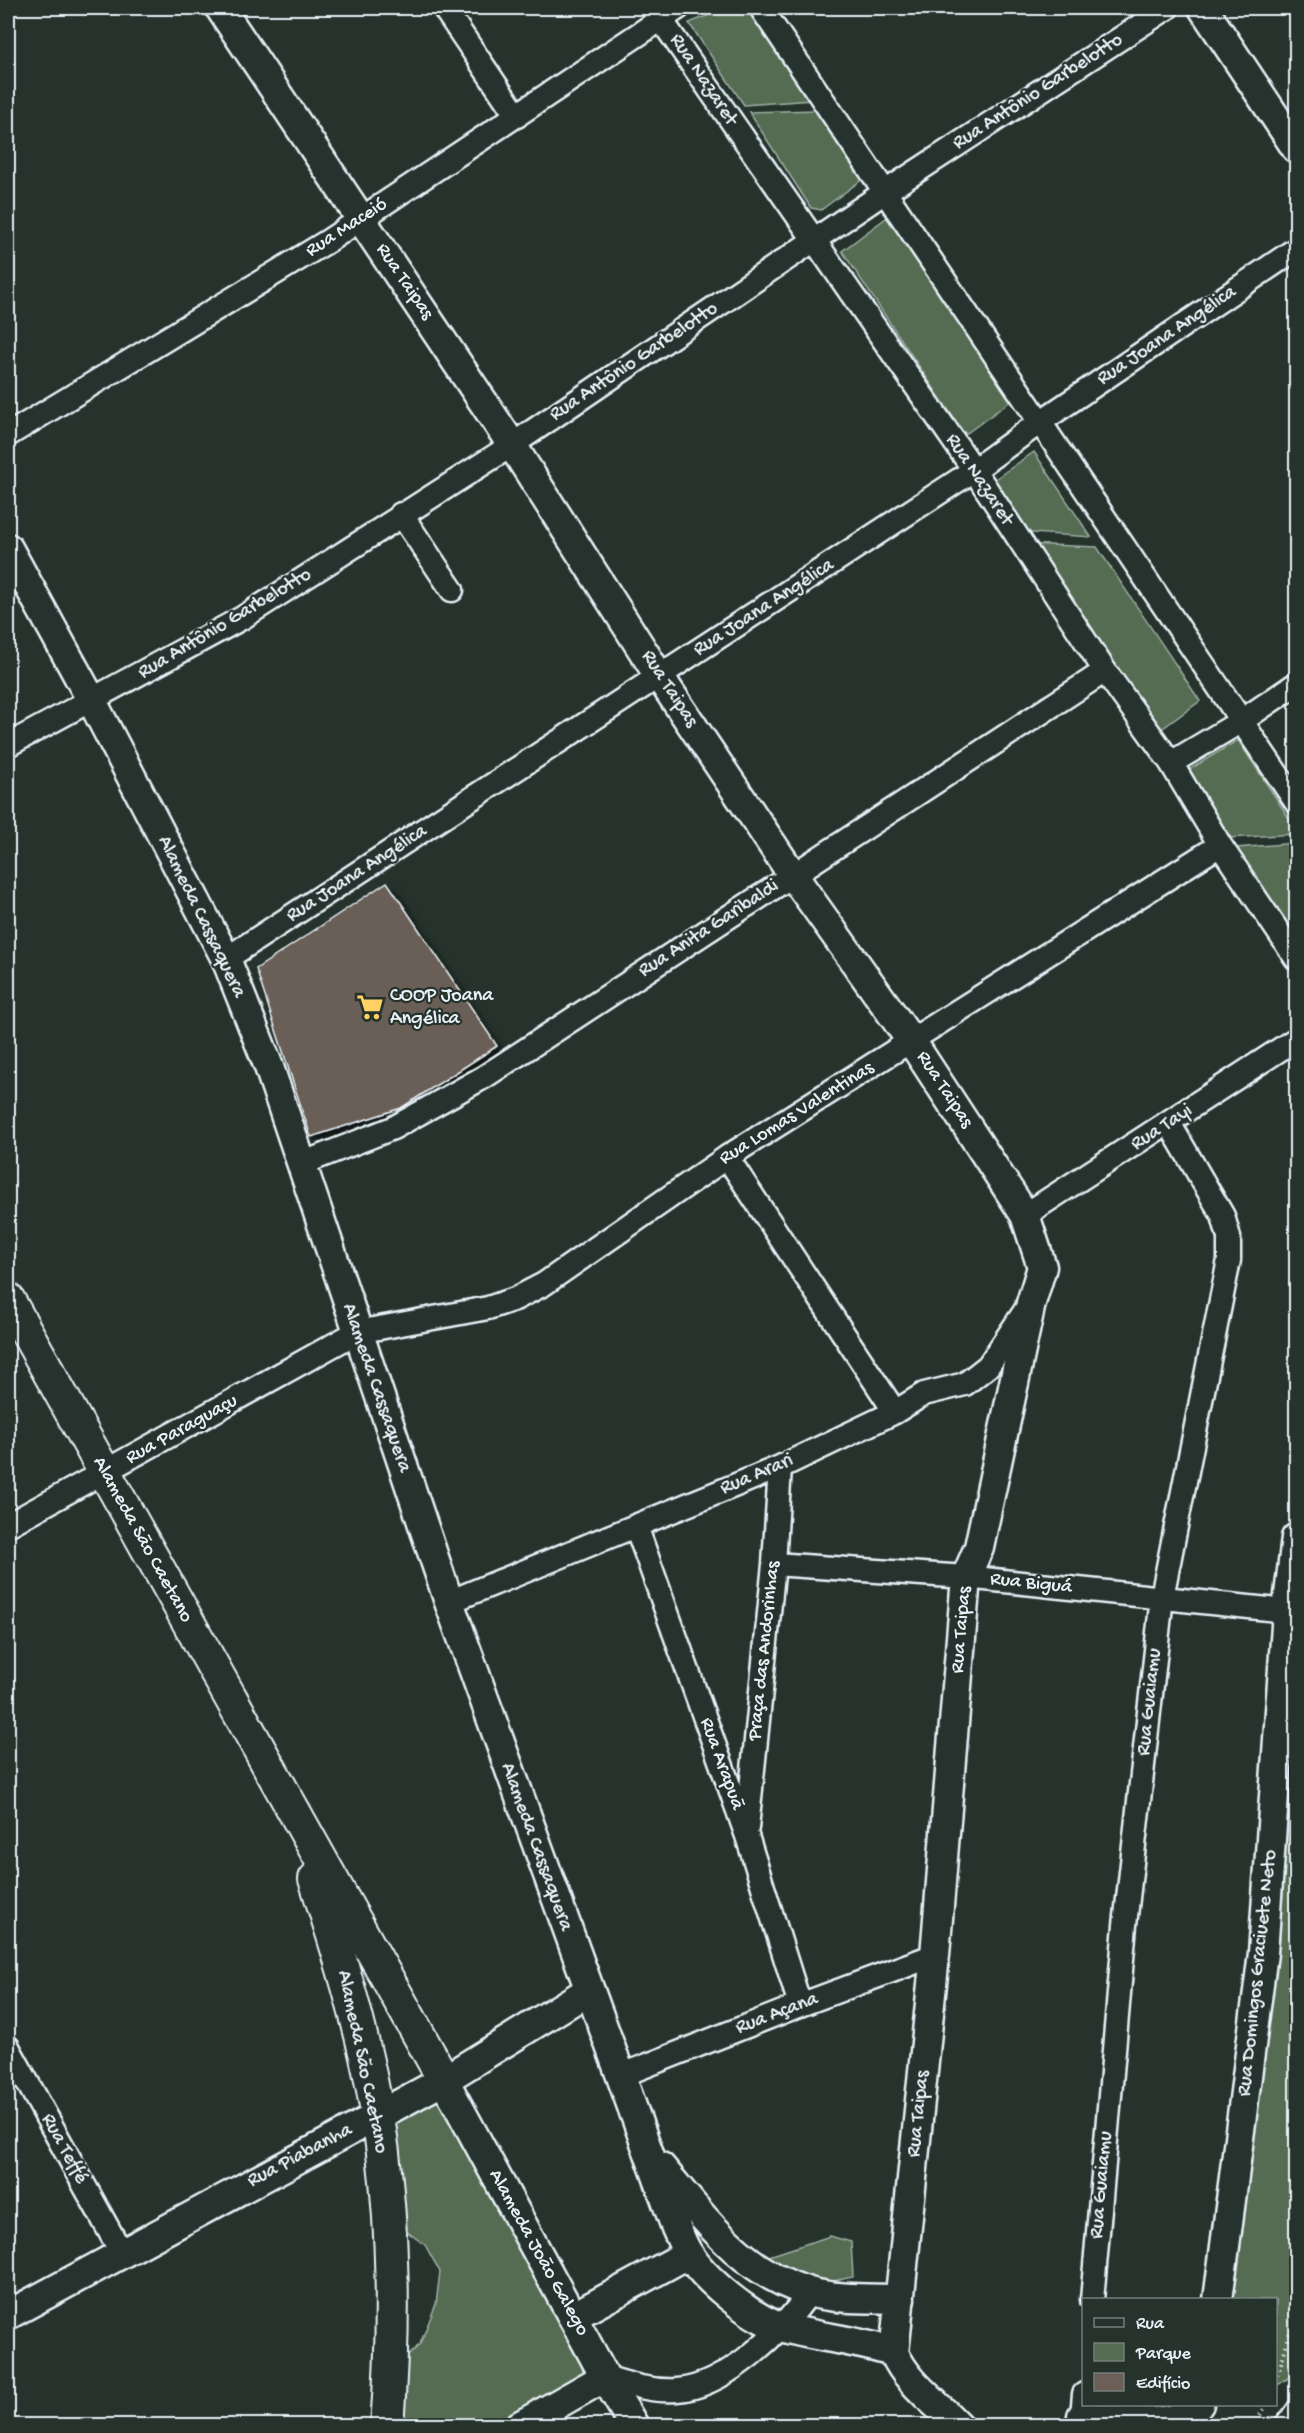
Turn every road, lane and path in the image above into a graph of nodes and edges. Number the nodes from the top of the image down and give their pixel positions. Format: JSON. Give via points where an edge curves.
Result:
{"nodes":[{"id":1,"x":220,"y":8,"type":"edge"},
{"id":2,"x":444,"y":8,"type":"edge"},
{"id":3,"x":761,"y":8,"type":"edge"},
{"id":4,"x":1167,"y":8,"type":"edge"},
{"id":5,"x":1203,"y":8,"type":"edge"},
{"id":6,"x":664,"y":11,"type":"edge"},
{"id":7,"x":517,"y":116,"type":"junction"},
{"id":8,"x":1296,"y":148,"type":"edge"},
{"id":9,"x":885,"y":192,"type":"junction"},
{"id":10,"x":362,"y":219,"type":"junction"},
{"id":11,"x":812,"y":241,"type":"junction"},
{"id":12,"x":1296,"y":249,"type":"edge"},
{"id":13,"x":1040,"y":422,"type":"junction"},
{"id":14,"x":8,"y":435,"type":"edge"},
{"id":15,"x":512,"y":445,"type":"junction"},
{"id":16,"x":974,"y":470,"type":"junction"},
{"id":17,"x":401,"y":514,"type":"junction"},
{"id":18,"x":8,"y":548,"type":"edge"},
{"id":19,"x":452,"y":590,"type":"dead end"},
{"id":20,"x":1105,"y":671,"type":"junction"},
{"id":21,"x":659,"y":676,"type":"junction"},
{"id":22,"x":1296,"y":684,"type":"edge"},
{"id":23,"x":92,"y":701,"type":"junction"},
{"id":24,"x":1243,"y":720,"type":"junction"},
{"id":25,"x":8,"y":746,"type":"edge"},
{"id":26,"x":1172,"y":763,"type":"junction"},
{"id":27,"x":1296,"y":802,"type":"edge"},
{"id":28,"x":1220,"y":846,"type":"junction"},
{"id":29,"x":792,"y":874,"type":"junction"},
{"id":30,"x":1296,"y":958,"type":"edge"},
{"id":31,"x":226,"y":959,"type":"junction"},
{"id":32,"x":1296,"y":1039,"type":"edge"},
{"id":33,"x":912,"y":1042,"type":"junction"},
{"id":34,"x":1169,"y":1123,"type":"junction"},
{"id":35,"x":727,"y":1157,"type":"junction"},
{"id":36,"x":301,"y":1164,"type":"junction"},
{"id":37,"x":1025,"y":1215,"type":"junction"},
{"id":38,"x":8,"y":1299,"type":"edge"},
{"id":39,"x":1031,"y":1302,"type":"junction"},
{"id":40,"x":357,"y":1332,"type":"junction"},
{"id":41,"x":896,"y":1412,"type":"junction"},
{"id":42,"x":780,"y":1467,"type":"junction"},
{"id":43,"x":105,"y":1473,"type":"junction"},
{"id":44,"x":8,"y":1526,"type":"edge"},
{"id":45,"x":636,"y":1526,"type":"junction"},
{"id":46,"x":1296,"y":1538,"type":"edge"},
{"id":47,"x":774,"y":1564,"type":"junction"},
{"id":48,"x":966,"y":1577,"type":"junction"},
{"id":49,"x":1162,"y":1597,"type":"junction"},
{"id":50,"x":449,"y":1602,"type":"junction"},
{"id":51,"x":1287,"y":1611,"type":"junction"},
{"id":52,"x":278,"y":1780,"type":"junction"},
{"id":53,"x":747,"y":1836,"type":"junction"},
{"id":54,"x":935,"y":1954,"type":"junction"},
{"id":55,"x":588,"y":1991,"type":"junction"},
{"id":56,"x":800,"y":2005,"type":"junction"},
{"id":57,"x":8,"y":2047,"type":"edge"},
{"id":58,"x":620,"y":2076,"type":"junction"},
{"id":59,"x":444,"y":2080,"type":"junction"},
{"id":60,"x":377,"y":2115,"type":"junction"},
{"id":61,"x":647,"y":2151,"type":"junction"},
{"id":62,"x":121,"y":2252,"type":"junction"},
{"id":63,"x":688,"y":2254,"type":"junction"},
{"id":64,"x":810,"y":2292,"type":"junction"},
{"id":65,"x":1092,"y":2298,"type":"edge"},
{"id":66,"x":1218,"y":2298,"type":"edge"},
{"id":67,"x":900,"y":2300,"type":"junction"},
{"id":68,"x":1296,"y":2312,"type":"edge"},
{"id":69,"x":8,"y":2315,"type":"edge"},
{"id":70,"x":574,"y":2316,"type":"junction"},
{"id":71,"x":780,"y":2326,"type":"junction"},
{"id":72,"x":894,"y":2353,"type":"junction"},
{"id":73,"x":1277,"y":2374,"type":"edge"},
{"id":74,"x":605,"y":2377,"type":"junction"},
{"id":75,"x":1296,"y":2404,"type":"edge"},
{"id":76,"x":1198,"y":2406,"type":"edge"},
{"id":77,"x":1266,"y":2406,"type":"edge"},
{"id":78,"x":1082,"y":2412,"type":"edge"},
{"id":79,"x":387,"y":2426,"type":"edge"},
{"id":80,"x":519,"y":2426,"type":"edge"},
{"id":81,"x":634,"y":2426,"type":"edge"},
{"id":82,"x":958,"y":2426,"type":"edge"},
{"id":83,"x":1254,"y":2426,"type":"edge"},
{"id":84,"x":1280,"y":2426,"type":"edge"}],
"edges":[{"from":1,"to":10,"type":"street","name":"Rua Taipas"},
{"from":2,"to":7,"type":"street"},
{"from":3,"to":9,"type":"street"},
{"from":4,"to":9,"type":"street","name":"Rua Antônio Garbelotto"},
{"from":5,"to":8,"type":"street"},
{"from":6,"to":7,"type":"street","name":"Rua Maceió"},
{"from":6,"to":11,"type":"street","name":"Rua Nazaret"},
{"from":7,"to":10,"type":"street","name":"Rua Maceió"},
{"from":9,"to":11,"type":"street","name":"Rua Antônio Garbelotto"},
{"from":9,"to":13,"type":"street"},
{"from":10,"to":14,"type":"street","name":"Rua Maceió"},
{"from":10,"to":15,"type":"street","name":"Rua Taipas"},
{"from":11,"to":15,"type":"street","name":"Rua Antônio Garbelotto"},
{"from":11,"to":16,"type":"street","name":"Rua Nazaret"},
{"from":12,"to":13,"type":"street","name":"Rua Joana Angélica"},
{"from":13,"to":16,"type":"street","name":"Rua Joana Angélica"},
{"from":13,"to":24,"type":"street"},
{"from":15,"to":17,"type":"street","name":"Rua Antônio Garbelotto"},
{"from":15,"to":21,"type":"street","name":"Rua Taipas"},
{"from":16,"to":20,"type":"street","name":"Rua Nazaret"},
{"from":16,"to":21,"type":"street","name":"Rua Joana Angélica"},
{"from":17,"to":19,"type":"street"},
{"from":17,"to":23,"type":"street","name":"Rua Antônio Garbelotto","via":[[242,618]]},
{"from":18,"to":23,"type":"street","name":"Alameda Cassaquera"},
{"from":20,"to":26,"type":"street","name":"Rua Nazaret"},
{"from":20,"to":29,"type":"street","name":"Rua Anita Garibaldi"},
{"from":21,"to":29,"type":"street","name":"Rua Taipas"},
{"from":21,"to":31,"type":"street","name":"Rua Joana Angélica"},
{"from":22,"to":24,"type":"street"},
{"from":23,"to":25,"type":"street","name":"Rua Antônio Garbelotto"},
{"from":23,"to":31,"type":"street","name":"Alameda Cassaquera"},
{"from":24,"to":26,"type":"street"},
{"from":24,"to":27,"type":"street"},
{"from":26,"to":28,"type":"street","name":"Rua Nazaret"},
{"from":28,"to":30,"type":"street","name":"Rua Nazaret"},
{"from":28,"to":33,"type":"street","name":"Rua Lomas Valentinas"},
{"from":29,"to":33,"type":"street","name":"Rua Taipas"},
{"from":29,"to":36,"type":"street","name":"Rua Anita Garibaldi","via":[[441,1104],[393,1128]]},
{"from":31,"to":36,"type":"street","name":"Alameda Cassaquera","via":[[269,1067]]},
{"from":32,"to":34,"type":"street","name":"Rua Tayi"},
{"from":33,"to":35,"type":"street","name":"Rua Lomas Valentinas"},
{"from":33,"to":37,"type":"street","name":"Rua Taipas"},
{"from":34,"to":37,"type":"street","name":"Rua Tayi"},
{"from":34,"to":49,"type":"street","name":"Rua Guaiamu","via":[[1223,1216],[1229,1260]]},
{"from":35,"to":40,"type":"street","name":"Rua Lomas Valentinas","via":[[544,1284],[515,1299],[488,1308]]},
{"from":35,"to":41,"type":"street"},
{"from":36,"to":40,"type":"street","name":"Alameda Cassaquera"},
{"from":37,"to":39,"type":"street","name":"Rua Taipas","via":[[1042,1267]]},
{"from":38,"to":43,"type":"main road","name":"Alameda São Caetano"},
{"from":39,"to":41,"type":"street","name":"Rua Arari","via":[[988,1366],[965,1384],[924,1394]]},
{"from":39,"to":48,"type":"street","name":"Rua Taipas","via":[[978,1547]]},
{"from":40,"to":43,"type":"street","name":"Rua Paraguaçu"},
{"from":40,"to":50,"type":"street","name":"Alameda Cassaquera"},
{"from":41,"to":42,"type":"street","name":"Rua Arari"},
{"from":42,"to":45,"type":"street","name":"Rua Arari"},
{"from":42,"to":47,"type":"street","name":"Praça das Andorinhas"},
{"from":43,"to":44,"type":"street","name":"Rua Paraguaçu"},
{"from":43,"to":52,"type":"main road","name":"Alameda São Caetano"},
{"from":45,"to":50,"type":"street","name":"Rua Arari"},
{"from":45,"to":53,"type":"street","name":"Rua Arapuã"},
{"from":46,"to":51,"type":"street","name":"Rua Domingos Graciuete Neto"},
{"from":47,"to":48,"type":"street","name":"Rua Biguá"},
{"from":47,"to":53,"type":"street","name":"Praça das Andorinhas"},
{"from":48,"to":49,"type":"street","name":"Rua Biguá"},
{"from":48,"to":54,"type":"street","name":"Rua Taipas"},
{"from":49,"to":51,"type":"street","name":"Rua Biguá"},
{"from":49,"to":65,"type":"street","name":"Rua Guaiamu","via":[[1125,1925]]},
{"from":50,"to":55,"type":"street","name":"Alameda Cassaquera"},
{"from":51,"to":66,"type":"street","name":"Rua Domingos Graciuete Neto","via":[[1263,1953]]},
{"from":52,"to":59,"type":"main road","name":"Alameda São Caetano"},
{"from":52,"to":60,"type":"main road","name":"Alameda São Caetano","via":[[334,1936]]},
{"from":53,"to":56,"type":"street","name":"Rua Arapuã"},
{"from":54,"to":56,"type":"street","name":"Rua Açana"},
{"from":54,"to":67,"type":"street","name":"Rua Taipas"},
{"from":55,"to":58,"type":"street","name":"Alameda Cassaquera"},
{"from":55,"to":59,"type":"street","name":"Rua Piabanha"},
{"from":56,"to":58,"type":"street","name":"Rua Açana"},
{"from":57,"to":62,"type":"street","name":"Rua Teffé"},
{"from":58,"to":61,"type":"street","name":"Alameda Cassaquera"},
{"from":59,"to":60,"type":"street","name":"Rua Piabanha"},
{"from":59,"to":70,"type":"street","name":"Alameda João Galego"},
{"from":60,"to":62,"type":"street","name":"Rua Piabanha"},
{"from":60,"to":79,"type":"main road","name":"Alameda São Caetano","via":[[392,2297]]},
{"from":61,"to":63,"type":"street","name":"Alameda Cassaquera"},
{"from":61,"to":64,"type":"street","via":[[719,2236],[745,2260],[775,2279]]},
{"from":62,"to":69,"type":"street","name":"Rua Piabanha"},
{"from":63,"to":70,"type":"street"},
{"from":63,"to":71,"type":"street","name":"Alameda Cassaquera","via":[[730,2297]]},
{"from":64,"to":67,"type":"street"},
{"from":64,"to":71,"type":"street"},
{"from":67,"to":72,"type":"street","name":"Rua Taipas"},
{"from":68,"to":73,"type":"path"},
{"from":70,"to":74,"type":"street","name":"Alameda João Galego"},
{"from":71,"to":72,"type":"street","name":"Alameda Cassaquera"},
{"from":71,"to":74,"type":"street","via":[[764,2343],[705,2384],[678,2390],[652,2389]]},
{"from":72,"to":82,"type":"street","via":[[911,2381]]},
{"from":74,"to":80,"type":"street"},
{"from":74,"to":81,"type":"street","name":"Alameda João Galego"},
{"from":75,"to":84,"type":"lane"},
{"from":76,"to":78,"type":"street","via":[[1180,2419],[1162,2422]]},
{"from":77,"to":83,"type":"path"}]}
